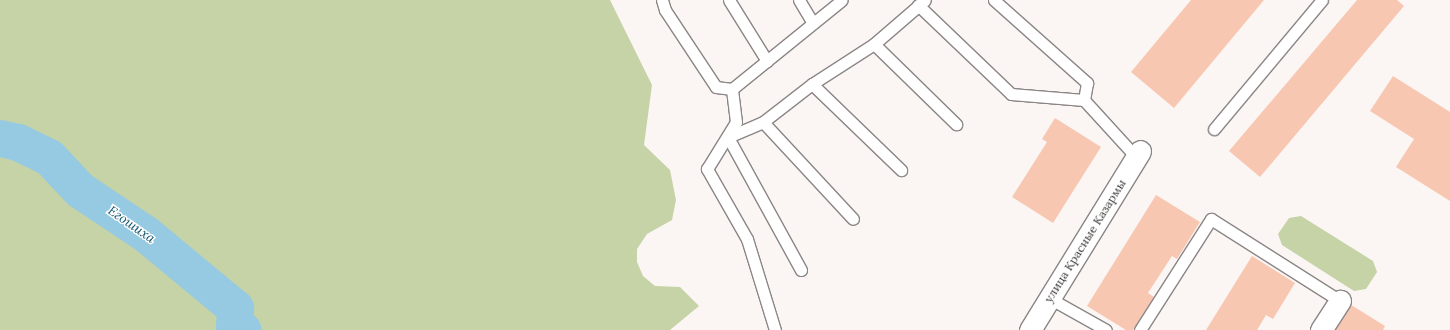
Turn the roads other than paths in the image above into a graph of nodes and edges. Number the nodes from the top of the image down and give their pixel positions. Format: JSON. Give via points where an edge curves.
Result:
{"nodes":[{"id":1,"x":662,"y":0,"type":"edge"},
{"id":2,"x":729,"y":0,"type":"edge"},
{"id":3,"x":799,"y":0,"type":"edge"},
{"id":4,"x":842,"y":0,"type":"edge"},
{"id":5,"x":994,"y":0,"type":"edge"},
{"id":6,"x":1322,"y":0,"type":"edge"},
{"id":7,"x":922,"y":2,"type":"edge"},
{"id":8,"x":813,"y":23,"type":"junction"},
{"id":9,"x":874,"y":44,"type":"junction"},
{"id":10,"x":767,"y":61,"type":"junction"},
{"id":11,"x":812,"y":84,"type":"junction"},
{"id":12,"x":732,"y":89,"type":"junction"},
{"id":13,"x":1084,"y":100,"type":"junction"},
{"id":14,"x":763,"y":122,"type":"junction"},
{"id":15,"x":956,"y":124,"type":"dead end"},
{"id":16,"x":1214,"y":129,"type":"dead end"},
{"id":17,"x":728,"y":137,"type":"junction"},
{"id":18,"x":1138,"y":154,"type":"joint"},
{"id":19,"x":901,"y":170,"type":"dead end"},
{"id":20,"x":853,"y":219,"type":"dead end"},
{"id":21,"x":801,"y":270,"type":"dead end"},
{"id":22,"x":1049,"y":298,"type":"junction"},
{"id":23,"x":1340,"y":301,"type":"joint"},
{"id":24,"x":775,"y":330,"type":"edge"},
{"id":25,"x":1030,"y":330,"type":"edge"},
{"id":26,"x":1106,"y":330,"type":"edge"},
{"id":27,"x":1140,"y":330,"type":"edge"},
{"id":28,"x":1321,"y":330,"type":"edge"}],
"edges":[{"from":1,"to":12,"type":"lane","via":[[665,10],[716,86]]},
{"from":2,"to":10,"type":"lane"},
{"from":3,"to":8,"type":"lane"},
{"from":4,"to":8,"type":"lane"},
{"from":5,"to":13,"type":"lane","via":[[1087,83]]},
{"from":6,"to":16,"type":"lane"},
{"from":7,"to":9,"type":"lane"},
{"from":7,"to":13,"type":"lane","via":[[1011,94]]},
{"from":8,"to":10,"type":"lane"},
{"from":9,"to":11,"type":"lane"},
{"from":9,"to":15,"type":"lane"},
{"from":10,"to":12,"type":"lane"},
{"from":11,"to":14,"type":"lane"},
{"from":11,"to":19,"type":"lane"},
{"from":12,"to":17,"type":"lane","via":[[736,122]]},
{"from":13,"to":18,"type":"lane"},
{"from":14,"to":17,"type":"lane"},
{"from":14,"to":20,"type":"lane"},
{"from":17,"to":21,"type":"lane"},
{"from":17,"to":24,"type":"lane","via":[[707,168],[747,239]]},
{"from":18,"to":22,"type":"street","name":"улица Красные Казармы"},
{"from":22,"to":25,"type":"street","name":"улица Красные Казармы"},
{"from":22,"to":26,"type":"lane"},
{"from":23,"to":27,"type":"lane","via":[[1211,219]]},
{"from":23,"to":28,"type":"street"}]}
